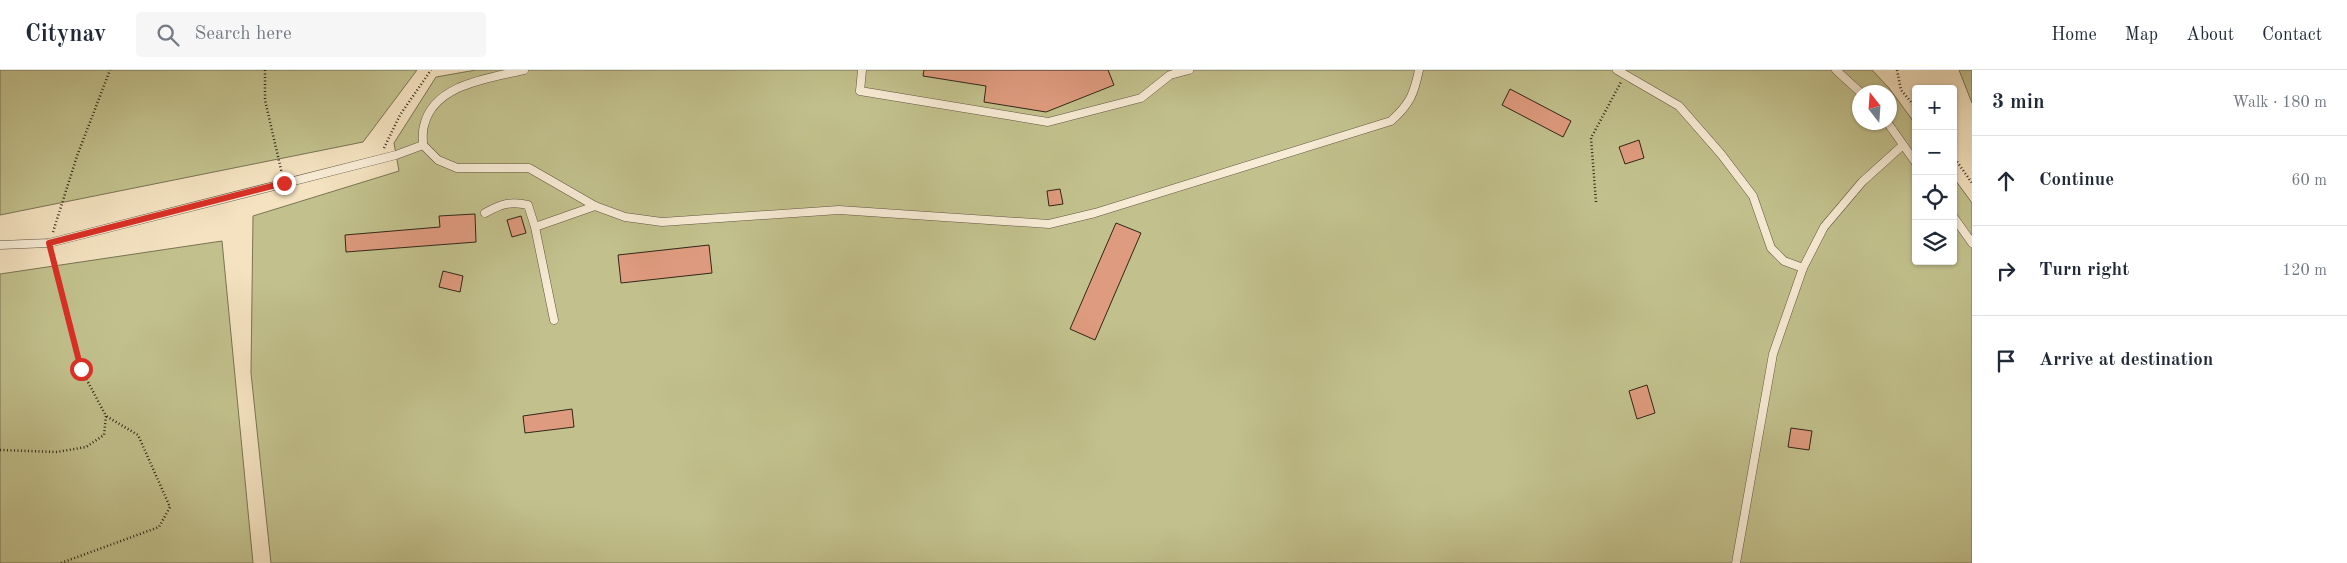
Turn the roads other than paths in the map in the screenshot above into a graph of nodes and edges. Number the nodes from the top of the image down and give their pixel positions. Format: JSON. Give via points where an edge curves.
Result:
{"nodes":[{"id":1,"x":524,"y":70,"type":"edge"},
{"id":2,"x":862,"y":70,"type":"edge"},
{"id":3,"x":1189,"y":70,"type":"edge"},
{"id":4,"x":1419,"y":70,"type":"edge"},
{"id":5,"x":1617,"y":70,"type":"edge"},
{"id":6,"x":1836,"y":70,"type":"edge"},
{"id":7,"x":1852,"y":85,"type":"edge"},
{"id":8,"x":1893,"y":130,"type":"edge"},
{"id":9,"x":423,"y":145,"type":"junction"},
{"id":10,"x":1903,"y":145,"type":"junction"},
{"id":11,"x":1912,"y":157,"type":"edge"},
{"id":12,"x":595,"y":206,"type":"junction"},
{"id":13,"x":485,"y":212,"type":"dead end"},
{"id":14,"x":1956,"y":220,"type":"edge"},
{"id":15,"x":535,"y":227,"type":"junction"},
{"id":16,"x":1972,"y":243,"type":"edge"},
{"id":17,"x":0,"y":245,"type":"edge"},
{"id":18,"x":1803,"y":268,"type":"junction"},
{"id":19,"x":554,"y":320,"type":"dead end"},
{"id":20,"x":1736,"y":563,"type":"edge"}],
"edges":[{"from":1,"to":9,"type":"lane","via":[[474,81],[449,92],[435,104],[424,125]]},
{"from":2,"to":3,"type":"lane","via":[[860,91],[1048,122],[1141,98],[1170,75]]},
{"from":4,"to":12,"type":"lane","via":[[1406,108],[1391,121],[1095,213],[1049,224],[839,210],[662,222],[625,217]]},
{"from":5,"to":18,"type":"lane","via":[[1679,106],[1754,196],[1771,248],[1784,261]]},
{"from":6,"to":7,"type":"lane"},
{"from":8,"to":10,"type":"lane"},
{"from":9,"to":12,"type":"lane","via":[[438,160],[457,168],[530,168]]},
{"from":9,"to":17,"type":"lane","via":[[49,243]]},
{"from":10,"to":11,"type":"lane"},
{"from":10,"to":18,"type":"lane","via":[[1862,182],[1824,227]]},
{"from":12,"to":15,"type":"lane"},
{"from":13,"to":15,"type":"lane","via":[[513,202],[528,205]]},
{"from":14,"to":16,"type":"lane"},
{"from":15,"to":19,"type":"lane"},
{"from":18,"to":20,"type":"lane","via":[[1773,354]]}]}
